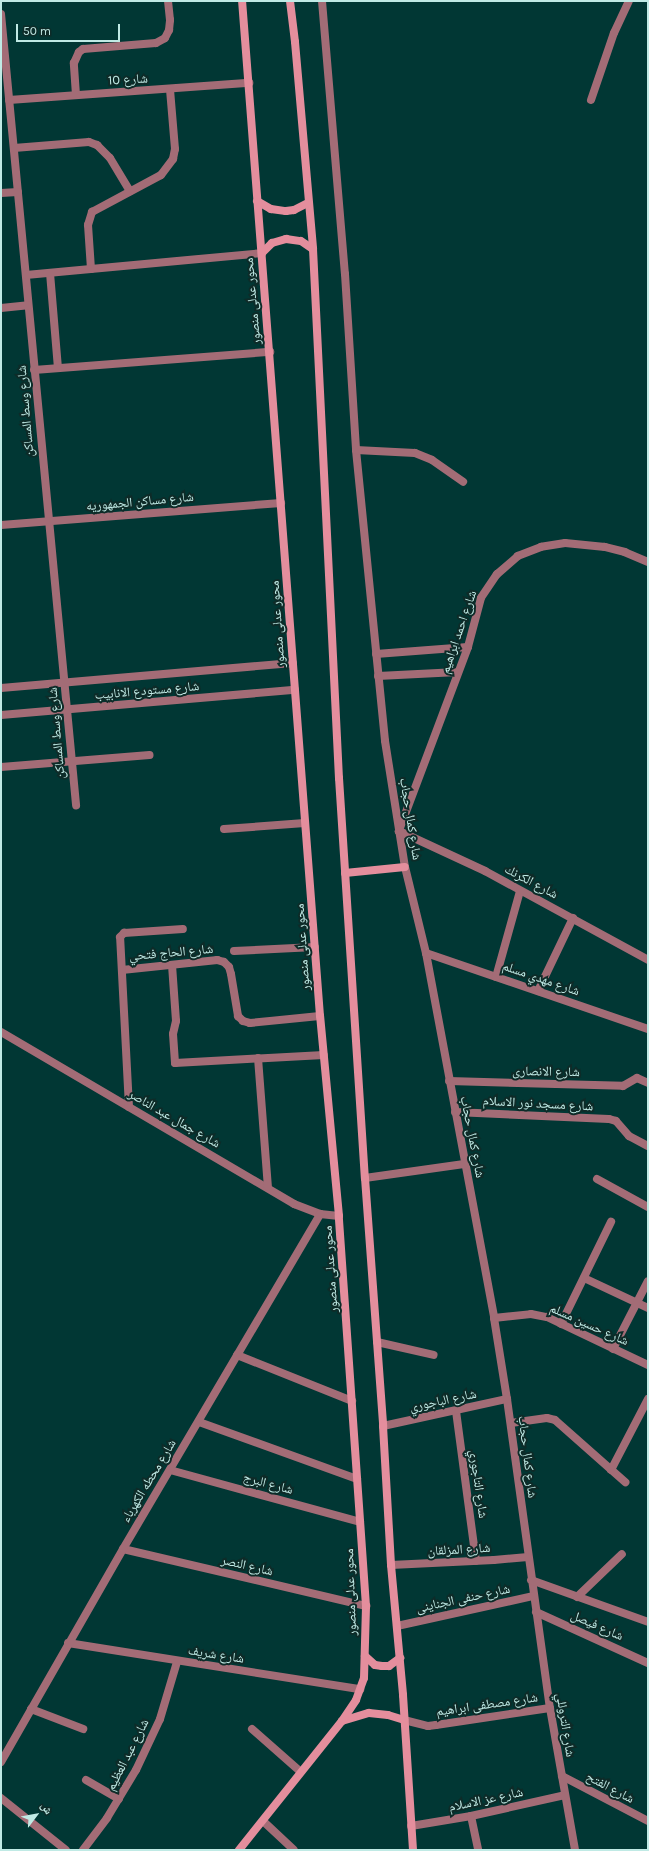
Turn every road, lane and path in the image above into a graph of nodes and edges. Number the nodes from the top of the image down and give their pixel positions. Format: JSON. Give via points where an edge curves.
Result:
{"nodes":[{"id":1,"x":168,"y":1,"type":"edge"},
{"id":2,"x":242,"y":1,"type":"edge"},
{"id":3,"x":290,"y":1,"type":"edge"},
{"id":4,"x":322,"y":1,"type":"edge"},
{"id":5,"x":629,"y":1,"type":"edge"},
{"id":6,"x":1,"y":14,"type":"edge"},
{"id":7,"x":248,"y":83,"type":"junction"},
{"id":8,"x":170,"y":89,"type":"junction"},
{"id":9,"x":76,"y":95,"type":"junction"},
{"id":10,"x":9,"y":100,"type":"junction"},
{"id":11,"x":591,"y":100,"type":"dead end"},
{"id":12,"x":14,"y":148,"type":"junction"},
{"id":13,"x":130,"y":191,"type":"junction"},
{"id":14,"x":18,"y":192,"type":"junction"},
{"id":15,"x":1,"y":193,"type":"edge"},
{"id":16,"x":257,"y":201,"type":"junction"},
{"id":17,"x":308,"y":203,"type":"junction"},
{"id":18,"x":313,"y":249,"type":"junction"},
{"id":19,"x":262,"y":253,"type":"junction"},
{"id":20,"x":91,"y":269,"type":"junction"},
{"id":21,"x":50,"y":273,"type":"junction"},
{"id":22,"x":26,"y":275,"type":"junction"},
{"id":23,"x":28,"y":305,"type":"junction"},
{"id":24,"x":1,"y":308,"type":"edge"},
{"id":25,"x":270,"y":352,"type":"junction"},
{"id":26,"x":58,"y":368,"type":"junction"},
{"id":27,"x":34,"y":370,"type":"junction"},
{"id":28,"x":356,"y":450,"type":"junction"},
{"id":29,"x":463,"y":482,"type":"dead end"},
{"id":30,"x":281,"y":503,"type":"junction"},
{"id":31,"x":49,"y":522,"type":"junction"},
{"id":32,"x":1,"y":525,"type":"edge"},
{"id":33,"x":648,"y":562,"type":"edge"},
{"id":34,"x":468,"y":647,"type":"junction"},
{"id":35,"x":376,"y":654,"type":"junction"},
{"id":36,"x":293,"y":663,"type":"junction"},
{"id":37,"x":458,"y":672,"type":"junction"},
{"id":38,"x":378,"y":676,"type":"junction"},
{"id":39,"x":64,"y":683,"type":"junction"},
{"id":40,"x":1,"y":688,"type":"edge"},
{"id":41,"x":295,"y":690,"type":"junction"},
{"id":42,"x":66,"y":709,"type":"junction"},
{"id":43,"x":1,"y":714,"type":"edge"},
{"id":44,"x":150,"y":755,"type":"dead end"},
{"id":45,"x":72,"y":761,"type":"junction"},
{"id":46,"x":1,"y":767,"type":"edge"},
{"id":47,"x":76,"y":805,"type":"dead end"},
{"id":48,"x":305,"y":822,"type":"junction"},
{"id":49,"x":224,"y":829,"type":"dead end"},
{"id":50,"x":399,"y":831,"type":"junction"},
{"id":51,"x":405,"y":867,"type":"junction"},
{"id":52,"x":345,"y":873,"type":"junction"},
{"id":53,"x":520,"y":891,"type":"junction"},
{"id":54,"x":573,"y":918,"type":"junction"},
{"id":55,"x":183,"y":929,"type":"dead end"},
{"id":56,"x":315,"y":947,"type":"junction"},
{"id":57,"x":234,"y":951,"type":"dead end"},
{"id":58,"x":426,"y":952,"type":"junction"},
{"id":59,"x":648,"y":960,"type":"edge"},
{"id":60,"x":172,"y":965,"type":"junction"},
{"id":61,"x":122,"y":970,"type":"junction"},
{"id":62,"x":496,"y":977,"type":"junction"},
{"id":63,"x":538,"y":991,"type":"junction"},
{"id":64,"x":320,"y":1016,"type":"junction"},
{"id":65,"x":648,"y":1029,"type":"edge"},
{"id":66,"x":1,"y":1032,"type":"edge"},
{"id":67,"x":324,"y":1055,"type":"junction"},
{"id":68,"x":258,"y":1058,"type":"junction"},
{"id":69,"x":644,"y":1081,"type":"edge"},
{"id":70,"x":449,"y":1082,"type":"junction"},
{"id":71,"x":129,"y":1107,"type":"junction"},
{"id":72,"x":455,"y":1112,"type":"junction"},
{"id":73,"x":648,"y":1146,"type":"edge"},
{"id":74,"x":464,"y":1164,"type":"junction"},
{"id":75,"x":365,"y":1178,"type":"junction"},
{"id":76,"x":597,"y":1179,"type":"dead end"},
{"id":77,"x":268,"y":1187,"type":"junction"},
{"id":78,"x":648,"y":1207,"type":"edge"},
{"id":79,"x":320,"y":1214,"type":"junction"},
{"id":80,"x":339,"y":1216,"type":"junction"},
{"id":81,"x":611,"y":1222,"type":"dead end"},
{"id":82,"x":584,"y":1278,"type":"junction"},
{"id":83,"x":648,"y":1281,"type":"edge"},
{"id":84,"x":637,"y":1303,"type":"junction"},
{"id":85,"x":648,"y":1308,"type":"edge"},
{"id":86,"x":494,"y":1318,"type":"junction"},
{"id":87,"x":561,"y":1324,"type":"junction"},
{"id":88,"x":377,"y":1342,"type":"junction"},
{"id":89,"x":613,"y":1349,"type":"junction"},
{"id":90,"x":237,"y":1355,"type":"junction"},
{"id":91,"x":434,"y":1355,"type":"dead end"},
{"id":92,"x":648,"y":1365,"type":"edge"},
{"id":93,"x":507,"y":1399,"type":"junction"},
{"id":94,"x":648,"y":1399,"type":"edge"},
{"id":95,"x":352,"y":1401,"type":"junction"},
{"id":96,"x":456,"y":1410,"type":"junction"},
{"id":97,"x":199,"y":1422,"type":"junction"},
{"id":98,"x":511,"y":1423,"type":"junction"},
{"id":99,"x":383,"y":1426,"type":"junction"},
{"id":100,"x":170,"y":1470,"type":"junction"},
{"id":101,"x":611,"y":1470,"type":"junction"},
{"id":102,"x":357,"y":1479,"type":"junction"},
{"id":103,"x":625,"y":1482,"type":"dead end"},
{"id":104,"x":360,"y":1522,"type":"junction"},
{"id":105,"x":123,"y":1549,"type":"junction"},
{"id":106,"x":622,"y":1554,"type":"dead end"},
{"id":107,"x":528,"y":1557,"type":"junction"},
{"id":108,"x":476,"y":1561,"type":"junction"},
{"id":109,"x":391,"y":1565,"type":"junction"},
{"id":110,"x":532,"y":1580,"type":"junction"},
{"id":111,"x":577,"y":1597,"type":"junction"},
{"id":112,"x":534,"y":1600,"type":"junction"},
{"id":113,"x":366,"y":1606,"type":"junction"},
{"id":114,"x":536,"y":1612,"type":"junction"},
{"id":115,"x":648,"y":1622,"type":"edge"},
{"id":116,"x":397,"y":1626,"type":"junction"},
{"id":117,"x":68,"y":1643,"type":"junction"},
{"id":118,"x":365,"y":1656,"type":"junction"},
{"id":119,"x":400,"y":1658,"type":"junction"},
{"id":120,"x":178,"y":1662,"type":"junction"},
{"id":121,"x":648,"y":1663,"type":"edge"},
{"id":122,"x":360,"y":1689,"type":"junction"},
{"id":123,"x":550,"y":1708,"type":"junction"},
{"id":124,"x":31,"y":1709,"type":"junction"},
{"id":125,"x":404,"y":1720,"type":"junction"},
{"id":126,"x":342,"y":1721,"type":"junction"},
{"id":127,"x":83,"y":1729,"type":"dead end"},
{"id":128,"x":252,"y":1729,"type":"dead end"},
{"id":129,"x":1,"y":1762,"type":"edge"},
{"id":130,"x":301,"y":1772,"type":"junction"},
{"id":131,"x":562,"y":1776,"type":"junction"},
{"id":132,"x":86,"y":1780,"type":"dead end"},
{"id":133,"x":565,"y":1795,"type":"junction"},
{"id":134,"x":1,"y":1798,"type":"edge"},
{"id":135,"x":119,"y":1799,"type":"junction"},
{"id":136,"x":471,"y":1816,"type":"junction"},
{"id":137,"x":262,"y":1821,"type":"junction"},
{"id":138,"x":648,"y":1821,"type":"edge"},
{"id":139,"x":411,"y":1826,"type":"junction"},
{"id":140,"x":66,"y":1850,"type":"edge"},
{"id":141,"x":83,"y":1850,"type":"edge"},
{"id":142,"x":239,"y":1850,"type":"edge"},
{"id":143,"x":294,"y":1850,"type":"edge"},
{"id":144,"x":413,"y":1850,"type":"edge"},
{"id":145,"x":478,"y":1850,"type":"edge"},
{"id":146,"x":575,"y":1850,"type":"edge"}],
"edges":[{"from":1,"to":9,"type":"street","via":[[169,30],[165,38],[156,42],[83,49],[79,52],[74,63]]},
{"from":2,"to":7,"type":"main road","name":"محور عدلى منصور"},
{"from":3,"to":17,"type":"main road"},
{"from":4,"to":28,"type":"street","name":"شارع كمال حجاب","via":[[346,274]]},
{"from":5,"to":11,"type":"street","via":[[614,34]]},
{"from":6,"to":10,"type":"street","name":"شارع وسط المساكن"},
{"from":7,"to":8,"type":"street","name":"شارع 10"},
{"from":7,"to":16,"type":"main road","name":"محور عدلى منصور"},
{"from":8,"to":9,"type":"street","name":"شارع 10"},
{"from":8,"to":13,"type":"street","via":[[175,149],[173,159],[161,175]]},
{"from":9,"to":10,"type":"street","name":"شارع 10"},
{"from":10,"to":12,"type":"street","name":"شارع وسط المساكن"},
{"from":12,"to":13,"type":"street","via":[[89,142],[97,145],[110,158]]},
{"from":12,"to":14,"type":"street","name":"شارع وسط المساكن"},
{"from":13,"to":20,"type":"street","via":[[92,212],[88,225]]},
{"from":14,"to":15,"type":"street"},
{"from":14,"to":22,"type":"street","name":"شارع وسط المساكن"},
{"from":16,"to":17,"type":"main road","via":[[270,209],[286,211]]},
{"from":16,"to":19,"type":"main road","name":"محور عدلى منصور"},
{"from":17,"to":18,"type":"main road"},
{"from":18,"to":19,"type":"main road","via":[[301,241],[286,239],[272,243]]},
{"from":18,"to":52,"type":"main road"},
{"from":19,"to":20,"type":"street"},
{"from":19,"to":25,"type":"main road","name":"محور عدلى منصور"},
{"from":20,"to":21,"type":"street"},
{"from":21,"to":22,"type":"street"},
{"from":21,"to":26,"type":"street"},
{"from":22,"to":23,"type":"street","name":"شارع وسط المساكن"},
{"from":23,"to":24,"type":"street"},
{"from":23,"to":27,"type":"street","name":"شارع وسط المساكن"},
{"from":25,"to":26,"type":"street"},
{"from":25,"to":30,"type":"main road","name":"محور عدلى منصور"},
{"from":26,"to":27,"type":"street"},
{"from":27,"to":31,"type":"street","name":"شارع وسط المساكن"},
{"from":28,"to":29,"type":"street","via":[[415,453],[432,460]]},
{"from":28,"to":35,"type":"street","name":"شارع كمال حجاب"},
{"from":30,"to":31,"type":"street","name":"شارع مساكن الجمهوريه"},
{"from":30,"to":36,"type":"main road","name":"محور عدلى منصور"},
{"from":31,"to":32,"type":"street","name":"شارع مساكن الجمهوريه"},
{"from":31,"to":39,"type":"street","name":"شارع وسط المساكن"},
{"from":33,"to":34,"type":"street","name":"شارع احمد ابراهيم","via":[[618,550],[565,543],[541,547],[518,556],[497,574],[481,598]]},
{"from":34,"to":35,"type":"street"},
{"from":34,"to":37,"type":"street","name":"شارع احمد ابراهيم"},
{"from":35,"to":38,"type":"street","name":"شارع كمال حجاب"},
{"from":36,"to":39,"type":"street","name":"شارع مستودع الانابيب"},
{"from":36,"to":41,"type":"main road","name":"محور عدلى منصور"},
{"from":37,"to":38,"type":"street"},
{"from":37,"to":50,"type":"street","name":"شارع احمد ابراهيم"},
{"from":38,"to":50,"type":"street","name":"شارع كمال حجاب"},
{"from":39,"to":40,"type":"street","name":"شارع مستودع الانابيب"},
{"from":39,"to":42,"type":"street","name":"شارع وسط المساكن"},
{"from":41,"to":42,"type":"street","name":"شارع مستودع الانابيب"},
{"from":41,"to":48,"type":"main road","name":"محور عدلى منصور"},
{"from":42,"to":43,"type":"street","name":"شارع مستودع الانابيب"},
{"from":42,"to":45,"type":"street","name":"شارع وسط المساكن"},
{"from":44,"to":45,"type":"street"},
{"from":45,"to":46,"type":"street"},
{"from":45,"to":47,"type":"street","name":"شارع وسط المساكن"},
{"from":48,"to":49,"type":"street"},
{"from":48,"to":56,"type":"main road","name":"محور عدلى منصور"},
{"from":50,"to":51,"type":"street","name":"شارع كمال حجاب"},
{"from":50,"to":53,"type":"street","name":"شارع الكرنك","via":[[485,871]]},
{"from":51,"to":52,"type":"main road"},
{"from":51,"to":58,"type":"street","name":"شارع كمال حجاب"},
{"from":52,"to":75,"type":"main road"},
{"from":53,"to":54,"type":"street","name":"شارع الكرنك"},
{"from":53,"to":62,"type":"street"},
{"from":54,"to":59,"type":"street","name":"شارع الكرنك"},
{"from":54,"to":63,"type":"street"},
{"from":55,"to":61,"type":"street","via":[[122,934]]},
{"from":56,"to":57,"type":"street"},
{"from":56,"to":64,"type":"main road","name":"محور عدلى منصور"},
{"from":58,"to":62,"type":"street","name":"شارع مهدي مسلم"},
{"from":58,"to":70,"type":"street","name":"شارع كمال حجاب"},
{"from":60,"to":61,"type":"street","name":"شارع الحاج فتحي"},
{"from":60,"to":64,"type":"street","name":"شارع الحاج فتحي","via":[[217,960],[224,962],[229,967],[238,1016],[243,1021],[250,1023]]},
{"from":60,"to":68,"type":"street","via":[[176,1021],[173,1034],[175,1063]]},
{"from":61,"to":71,"type":"street"},
{"from":62,"to":63,"type":"street","name":"شارع مهدي مسلم"},
{"from":63,"to":65,"type":"street","name":"شارع مهدي مسلم"},
{"from":64,"to":67,"type":"main road","name":"محور عدلى منصور"},
{"from":66,"to":71,"type":"street","name":"شارع جمال عبد الناصر"},
{"from":67,"to":68,"type":"street"},
{"from":67,"to":80,"type":"main road","name":"محور عدلى منصور"},
{"from":68,"to":77,"type":"street"},
{"from":69,"to":70,"type":"street","name":"شارع الانصارى","via":[[637,1078],[623,1086]]},
{"from":70,"to":72,"type":"street","name":"شارع كمال حجاب"},
{"from":71,"to":77,"type":"street","name":"شارع جمال عبد الناصر"},
{"from":72,"to":73,"type":"street","name":"شارع مسجد نور الاسلام","via":[[609,1119],[618,1124],[629,1136]]},
{"from":72,"to":74,"type":"street","name":"شارع كمال حجاب"},
{"from":74,"to":75,"type":"street"},
{"from":74,"to":86,"type":"street","name":"شارع كمال حجاب"},
{"from":75,"to":88,"type":"main road"},
{"from":76,"to":78,"type":"street"},
{"from":77,"to":79,"type":"street","name":"شارع جمال عبد الناصر","via":[[294,1204]]},
{"from":79,"to":80,"type":"street","name":"شارع جمال عبد الناصر"},
{"from":79,"to":90,"type":"street","name":"شارع محطه الكهرباء"},
{"from":80,"to":95,"type":"main road","name":"محور عدلى منصور"},
{"from":81,"to":82,"type":"street"},
{"from":82,"to":84,"type":"street"},
{"from":82,"to":87,"type":"street"},
{"from":83,"to":84,"type":"street"},
{"from":84,"to":85,"type":"street"},
{"from":84,"to":89,"type":"street"},
{"from":86,"to":87,"type":"street","name":"شارع حسين مسلم","via":[[531,1314],[547,1317]]},
{"from":86,"to":93,"type":"street","name":"شارع كمال حجاب"},
{"from":87,"to":89,"type":"street","name":"شارع حسين مسلم"},
{"from":88,"to":91,"type":"street"},
{"from":88,"to":99,"type":"main road"},
{"from":89,"to":92,"type":"street","name":"شارع حسين مسلم"},
{"from":90,"to":95,"type":"street"},
{"from":90,"to":97,"type":"street","name":"شارع محطه الكهرباء"},
{"from":93,"to":96,"type":"street","name":"شارع الباجوري"},
{"from":93,"to":98,"type":"street","name":"شارع كمال حجاب"},
{"from":94,"to":101,"type":"street"},
{"from":95,"to":102,"type":"main road","name":"محور عدلى منصور"},
{"from":96,"to":99,"type":"street","name":"شارع الباجوري"},
{"from":96,"to":108,"type":"street","name":"شارع التاجوري"},
{"from":97,"to":100,"type":"street","name":"شارع محطه الكهرباء"},
{"from":97,"to":102,"type":"street"},
{"from":98,"to":101,"type":"street","via":[[551,1418]]},
{"from":98,"to":107,"type":"street","name":"شارع كمال حجاب"},
{"from":99,"to":109,"type":"main road"},
{"from":100,"to":104,"type":"street","name":"شارع البرج"},
{"from":100,"to":105,"type":"street","name":"شارع محطه الكهرباء"},
{"from":101,"to":103,"type":"street"},
{"from":102,"to":104,"type":"main road","name":"محور عدلى منصور"},
{"from":104,"to":113,"type":"main road","name":"محور عدلى منصور"},
{"from":105,"to":113,"type":"street","name":"شارع النصر"},
{"from":105,"to":117,"type":"street","name":"شارع محطه الكهرباء"},
{"from":106,"to":111,"type":"street"},
{"from":107,"to":108,"type":"street","name":"شارع المزلقان"},
{"from":107,"to":110,"type":"street","name":"شارع كمال حجاب"},
{"from":108,"to":109,"type":"street","name":"شارع المزلقان"},
{"from":109,"to":116,"type":"main road"},
{"from":110,"to":111,"type":"street"},
{"from":110,"to":112,"type":"street","name":"شارع كمال حجاب"},
{"from":111,"to":115,"type":"street"},
{"from":112,"to":114,"type":"street","name":"شارع التروللي"},
{"from":112,"to":116,"type":"street","name":"شارع حنفى الجناينى"},
{"from":113,"to":118,"type":"main road","name":"محور عدلى منصور"},
{"from":114,"to":121,"type":"street","name":"شارع فيصل"},
{"from":114,"to":123,"type":"street","name":"شارع التروللي"},
{"from":116,"to":119,"type":"main road"},
{"from":117,"to":120,"type":"street","name":"شارع شريف"},
{"from":117,"to":124,"type":"street","name":"شارع محطه الكهرباء"},
{"from":118,"to":119,"type":"main road","via":[[375,1665],[382,1666],[389,1666]]},
{"from":118,"to":122,"type":"main road","name":"محور عدلى منصور","via":[[364,1678]]},
{"from":119,"to":125,"type":"main road"},
{"from":120,"to":122,"type":"street","name":"شارع شريف"},
{"from":120,"to":135,"type":"street","name":"شارع عبد العظيم","via":[[160,1719]]},
{"from":122,"to":126,"type":"main road","name":"محور عدلى منصور"},
{"from":123,"to":125,"type":"street","name":"شارع مصطفى ابراهيم","via":[[428,1726]]},
{"from":123,"to":131,"type":"street","name":"شارع التروللي"},
{"from":124,"to":127,"type":"street"},
{"from":124,"to":129,"type":"street","name":"شارع محطه الكهرباء"},
{"from":125,"to":126,"type":"main road","via":[[369,1713]]},
{"from":125,"to":139,"type":"main road"},
{"from":126,"to":130,"type":"main road","name":"محور عدلى منصور"},
{"from":128,"to":130,"type":"street"},
{"from":130,"to":137,"type":"main road","name":"محور عدلى منصور"},
{"from":131,"to":133,"type":"street","name":"شارع التروللي"},
{"from":131,"to":138,"type":"street","name":"شارع الفتح"},
{"from":132,"to":135,"type":"street"},
{"from":133,"to":136,"type":"street","name":"شارع عز الاسلام"},
{"from":133,"to":146,"type":"street","name":"شارع التروللي"},
{"from":134,"to":140,"type":"street"},
{"from":135,"to":141,"type":"street","name":"شارع عبد العظيم"},
{"from":136,"to":139,"type":"street","name":"شارع عز الاسلام"},
{"from":136,"to":145,"type":"street"},
{"from":137,"to":142,"type":"main road","name":"محور عدلى منصور"},
{"from":137,"to":143,"type":"street"},
{"from":139,"to":144,"type":"main road"}]}
